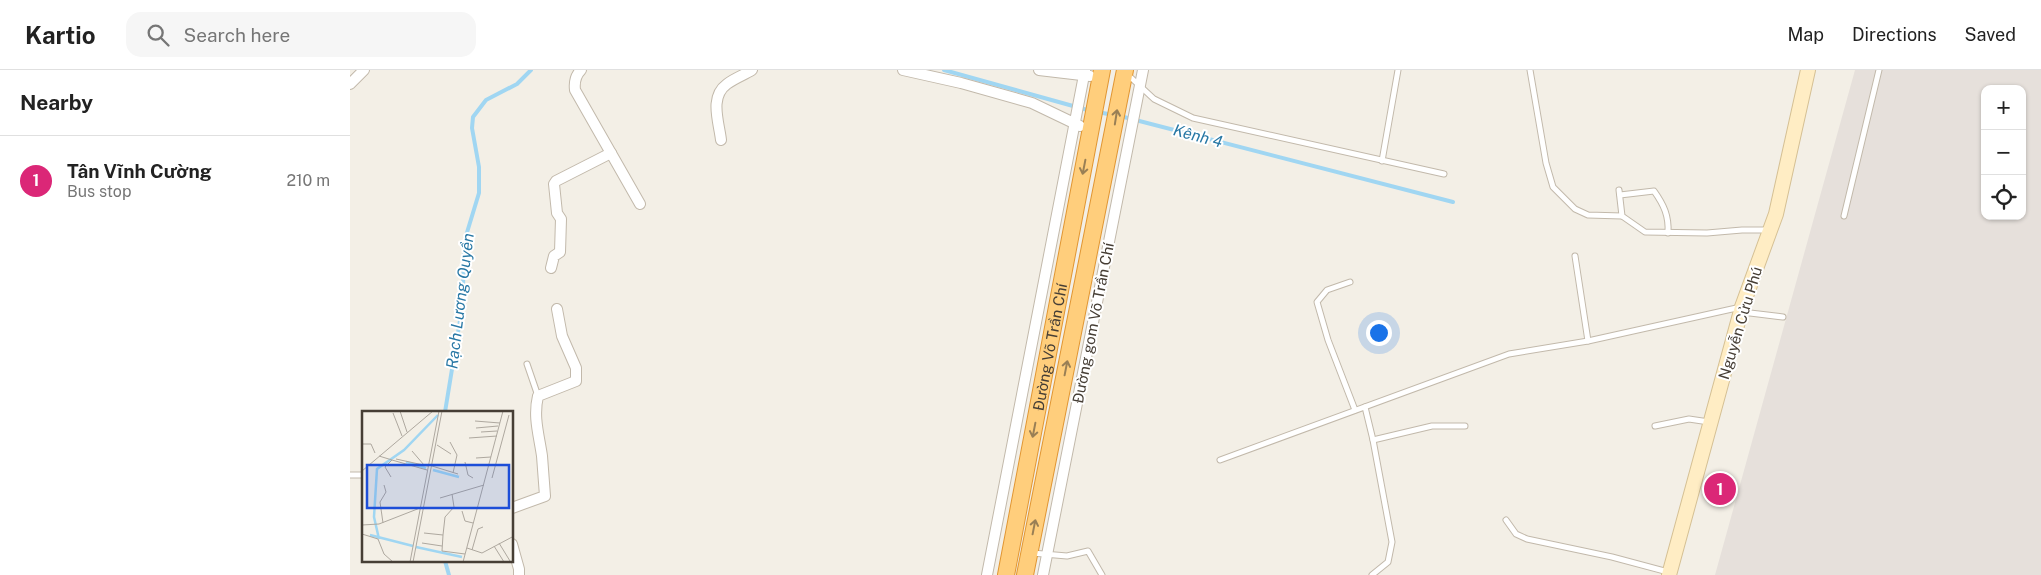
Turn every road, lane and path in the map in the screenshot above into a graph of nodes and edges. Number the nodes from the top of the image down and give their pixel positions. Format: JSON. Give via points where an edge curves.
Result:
{"nodes":[{"id":1,"x":364,"y":70,"type":"edge"},
{"id":2,"x":581,"y":70,"type":"edge"},
{"id":3,"x":752,"y":70,"type":"edge"},
{"id":4,"x":903,"y":70,"type":"edge"},
{"id":5,"x":1039,"y":70,"type":"edge"},
{"id":6,"x":1143,"y":70,"type":"edge"},
{"id":7,"x":1398,"y":70,"type":"edge"},
{"id":8,"x":1530,"y":70,"type":"edge"},
{"id":9,"x":1808,"y":70,"type":"edge"},
{"id":10,"x":1879,"y":70,"type":"edge"},
{"id":11,"x":1125,"y":71,"type":"edge"},
{"id":12,"x":1085,"y":73,"type":"edge"},
{"id":13,"x":1101,"y":78,"type":"edge"},
{"id":14,"x":350,"y":84,"type":"edge"},
{"id":15,"x":1140,"y":86,"type":"junction"},
{"id":16,"x":1075,"y":124,"type":"junction"},
{"id":17,"x":1092,"y":124,"type":"junction"},
{"id":18,"x":721,"y":140,"type":"dead end"},
{"id":19,"x":611,"y":153,"type":"junction"},
{"id":20,"x":1382,"y":161,"type":"junction"},
{"id":21,"x":1444,"y":174,"type":"dead end"},
{"id":22,"x":640,"y":204,"type":"dead end"},
{"id":23,"x":1622,"y":216,"type":"junction"},
{"id":24,"x":1844,"y":216,"type":"dead end"},
{"id":25,"x":1770,"y":230,"type":"junction"},
{"id":26,"x":1668,"y":234,"type":"junction"},
{"id":27,"x":1575,"y":256,"type":"dead end"},
{"id":28,"x":551,"y":268,"type":"dead end"},
{"id":29,"x":1350,"y":282,"type":"dead end"},
{"id":30,"x":557,"y":309,"type":"dead end"},
{"id":31,"x":1742,"y":309,"type":"junction"},
{"id":32,"x":1783,"y":317,"type":"dead end"},
{"id":33,"x":1588,"y":341,"type":"junction"},
{"id":34,"x":528,"y":364,"type":"dead end"},
{"id":35,"x":538,"y":396,"type":"junction"},
{"id":36,"x":1365,"y":407,"type":"junction"},
{"id":37,"x":1355,"y":410,"type":"junction"},
{"id":38,"x":1712,"y":423,"type":"junction"},
{"id":39,"x":1466,"y":426,"type":"dead end"},
{"id":40,"x":1655,"y":426,"type":"dead end"},
{"id":41,"x":1373,"y":440,"type":"junction"},
{"id":42,"x":1220,"y":460,"type":"dead end"},
{"id":43,"x":514,"y":507,"type":"edge"},
{"id":44,"x":1506,"y":520,"type":"dead end"},
{"id":45,"x":514,"y":551,"type":"edge"},
{"id":46,"x":1029,"y":553,"type":"junction"},
{"id":47,"x":1048,"y":554,"type":"junction"},
{"id":48,"x":1669,"y":574,"type":"edge"},
{"id":49,"x":519,"y":575,"type":"edge"},
{"id":50,"x":987,"y":575,"type":"edge"},
{"id":51,"x":1006,"y":575,"type":"edge"},
{"id":52,"x":1025,"y":575,"type":"edge"},
{"id":53,"x":1044,"y":575,"type":"edge"},
{"id":54,"x":1102,"y":575,"type":"edge"},
{"id":55,"x":1372,"y":575,"type":"edge"}],
"edges":[{"from":1,"to":14,"type":"street"},
{"from":2,"to":19,"type":"street","via":[[574,83],[575,90]]},
{"from":3,"to":18,"type":"street","via":[[729,82],[718,96],[716,107]]},
{"from":4,"to":16,"type":"street","via":[[1032,103]]},
{"from":5,"to":12,"type":"street"},
{"from":6,"to":15,"type":"street","name":"Đường gom Võ Trần Chí"},
{"from":7,"to":20,"type":"lane"},
{"from":8,"to":23,"type":"lane","via":[[1553,187],[1575,209],[1588,215]]},
{"from":9,"to":25,"type":"main road","name":"Nguyễn Cửu Phú"},
{"from":10,"to":24,"type":"lane"},
{"from":11,"to":15,"type":"lane"},
{"from":46,"to":11,"type":"highway","name":"Đường Võ Trần Chí","one_way":true},
{"from":12,"to":13,"type":"street"},
{"from":12,"to":16,"type":"street"},
{"from":13,"to":17,"type":"highway","name":"Đường Võ Trần Chí"},
{"from":15,"to":20,"type":"lane","via":[[1154,99],[1194,118]]},
{"from":15,"to":47,"type":"street","name":"Đường gom Võ Trần Chí"},
{"from":16,"to":17,"type":"street"},
{"from":16,"to":50,"type":"street"},
{"from":17,"to":51,"type":"highway","name":"Đường Võ Trần Chí","one_way":true},
{"from":19,"to":22,"type":"street"},
{"from":19,"to":28,"type":"street","via":[[554,184],[560,219],[560,252],[554,256]]},
{"from":20,"to":21,"type":"lane"},
{"from":23,"to":26,"type":"lane","via":[[1645,232]]},
{"from":23,"to":26,"type":"lane","via":[[1620,193],[1654,191],[1669,219]]},
{"from":25,"to":26,"type":"lane"},
{"from":25,"to":31,"type":"main road","name":"Nguyễn Cửu Phú"},
{"from":27,"to":33,"type":"lane"},
{"from":29,"to":37,"type":"lane","via":[[1327,290],[1317,302]]},
{"from":30,"to":35,"type":"street","via":[[562,336],[576,368],[576,381]]},
{"from":31,"to":32,"type":"lane"},
{"from":31,"to":33,"type":"lane"},
{"from":31,"to":38,"type":"main road","name":"Nguyễn Cửu Phú"},
{"from":33,"to":36,"type":"lane","via":[[1509,354]]},
{"from":34,"to":35,"type":"lane"},
{"from":35,"to":43,"type":"street","via":[[535,406],[545,496]]},
{"from":36,"to":37,"type":"lane"},
{"from":36,"to":41,"type":"lane"},
{"from":37,"to":42,"type":"lane"},
{"from":38,"to":40,"type":"lane","via":[[1689,419]]},
{"from":38,"to":48,"type":"main road","name":"Nguyễn Cửu Phú"},
{"from":39,"to":41,"type":"lane","via":[[1432,426]]},
{"from":41,"to":55,"type":"lane","via":[[1392,542],[1388,562]]},
{"from":44,"to":48,"type":"lane","via":[[1516,534],[1527,539],[1612,557]]},
{"from":45,"to":49,"type":"street"},
{"from":46,"to":47,"type":"lane"},
{"from":46,"to":52,"type":"highway","name":"Đường Võ Trần Chí"},
{"from":47,"to":53,"type":"street","name":"Đường gom Võ Trần Chí"},
{"from":47,"to":54,"type":"lane","via":[[1067,556],[1088,551]]}]}
